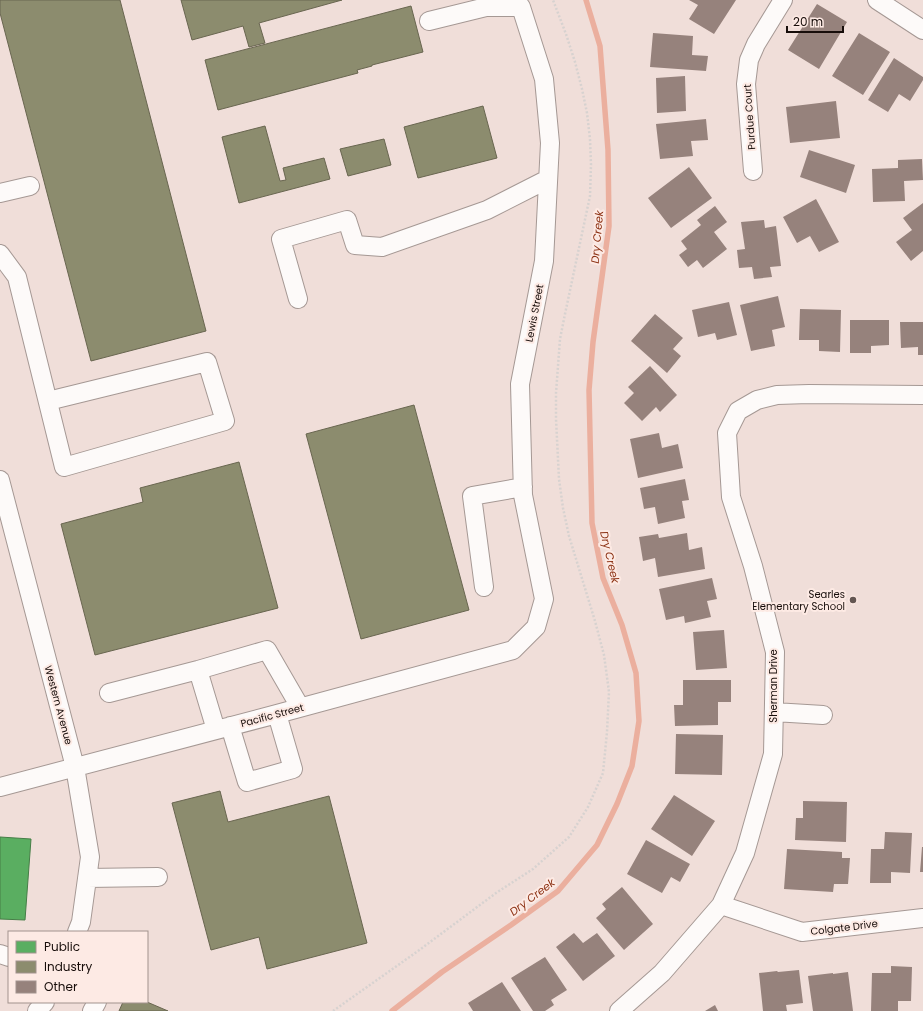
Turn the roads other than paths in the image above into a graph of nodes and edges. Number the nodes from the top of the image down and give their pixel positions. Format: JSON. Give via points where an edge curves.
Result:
{"nodes":[{"id":1,"x":783,"y":0,"type":"edge"},
{"id":2,"x":877,"y":0,"type":"edge"},
{"id":3,"x":519,"y":4,"type":"edge"},
{"id":4,"x":429,"y":21,"type":"dead end"},
{"id":5,"x":923,"y":30,"type":"edge"},
{"id":6,"x":753,"y":171,"type":"dead end"},
{"id":7,"x":548,"y":179,"type":"junction"},
{"id":8,"x":30,"y":186,"type":"dead end"},
{"id":9,"x":0,"y":193,"type":"edge"},
{"id":10,"x":0,"y":254,"type":"edge"},
{"id":11,"x":298,"y":299,"type":"dead end"},
{"id":12,"x":923,"y":395,"type":"edge"},
{"id":13,"x":48,"y":402,"type":"junction"},
{"id":14,"x":1,"y":486,"type":"edge"},
{"id":15,"x":523,"y":488,"type":"junction"},
{"id":16,"x":484,"y":587,"type":"dead end"},
{"id":17,"x":536,"y":627,"type":"joint"},
{"id":18,"x":198,"y":670,"type":"junction"},
{"id":19,"x":109,"y":693,"type":"dead end"},
{"id":20,"x":300,"y":707,"type":"junction"},
{"id":21,"x":774,"y":712,"type":"junction"},
{"id":22,"x":277,"y":714,"type":"junction"},
{"id":23,"x":823,"y":715,"type":"dead end"},
{"id":24,"x":223,"y":728,"type":"junction"},
{"id":25,"x":75,"y":767,"type":"junction"},
{"id":26,"x":0,"y":787,"type":"edge"},
{"id":27,"x":158,"y":877,"type":"dead end"},
{"id":28,"x":87,"y":878,"type":"junction"},
{"id":29,"x":721,"y":906,"type":"junction"},
{"id":30,"x":923,"y":918,"type":"edge"},
{"id":31,"x":77,"y":931,"type":"edge"},
{"id":32,"x":44,"y":1003,"type":"edge"},
{"id":33,"x":37,"y":1011,"type":"edge"},
{"id":34,"x":619,"y":1011,"type":"edge"}],
"edges":[{"from":1,"to":6,"type":"street","name":"Purdue Court","via":[[749,60],[746,84]]},
{"from":2,"to":5,"type":"street"},
{"from":3,"to":4,"type":"street","via":[[486,7]]},
{"from":3,"to":7,"type":"street","name":"Lewis Street","via":[[544,79],[550,143]]},
{"from":7,"to":11,"type":"street","via":[[487,210],[382,247],[355,245],[347,220],[281,239]]},
{"from":7,"to":15,"type":"street","name":"Lewis Street","via":[[544,261],[520,384]]},
{"from":8,"to":9,"type":"street"},
{"from":10,"to":13,"type":"street","via":[[17,278]]},
{"from":12,"to":21,"type":"street","name":"Sherman Drive","via":[[777,395],[757,400],[738,411],[727,433],[731,497],[753,566],[775,652]]},
{"from":13,"to":13,"type":"street","via":[[64,467],[225,421],[207,362]]},
{"from":14,"to":25,"type":"street","name":"Western Avenue"},
{"from":15,"to":16,"type":"street","via":[[472,496]]},
{"from":15,"to":17,"type":"street","name":"Lewis Street","via":[[544,599]]},
{"from":17,"to":20,"type":"street","name":"Pacific Street","via":[[513,650]]},
{"from":18,"to":19,"type":"street"},
{"from":18,"to":20,"type":"street","via":[[267,650]]},
{"from":18,"to":24,"type":"street"},
{"from":20,"to":22,"type":"street","name":"Pacific Street"},
{"from":21,"to":23,"type":"street"},
{"from":21,"to":29,"type":"street","name":"Sherman Drive","via":[[773,754],[745,853]]},
{"from":22,"to":24,"type":"street","name":"Pacific Street"},
{"from":22,"to":24,"type":"street","via":[[293,769],[247,782]]},
{"from":24,"to":25,"type":"street","name":"Pacific Street"},
{"from":25,"to":26,"type":"street","name":"Pacific Street"},
{"from":25,"to":28,"type":"street","name":"Western Avenue","via":[[90,857]]},
{"from":27,"to":28,"type":"street"},
{"from":28,"to":31,"type":"street","name":"Western Avenue"},
{"from":29,"to":30,"type":"street","name":"Colgate Drive","via":[[802,932]]},
{"from":29,"to":34,"type":"street","name":"Sherman Drive","via":[[662,974]]},
{"from":32,"to":33,"type":"street"}]}
